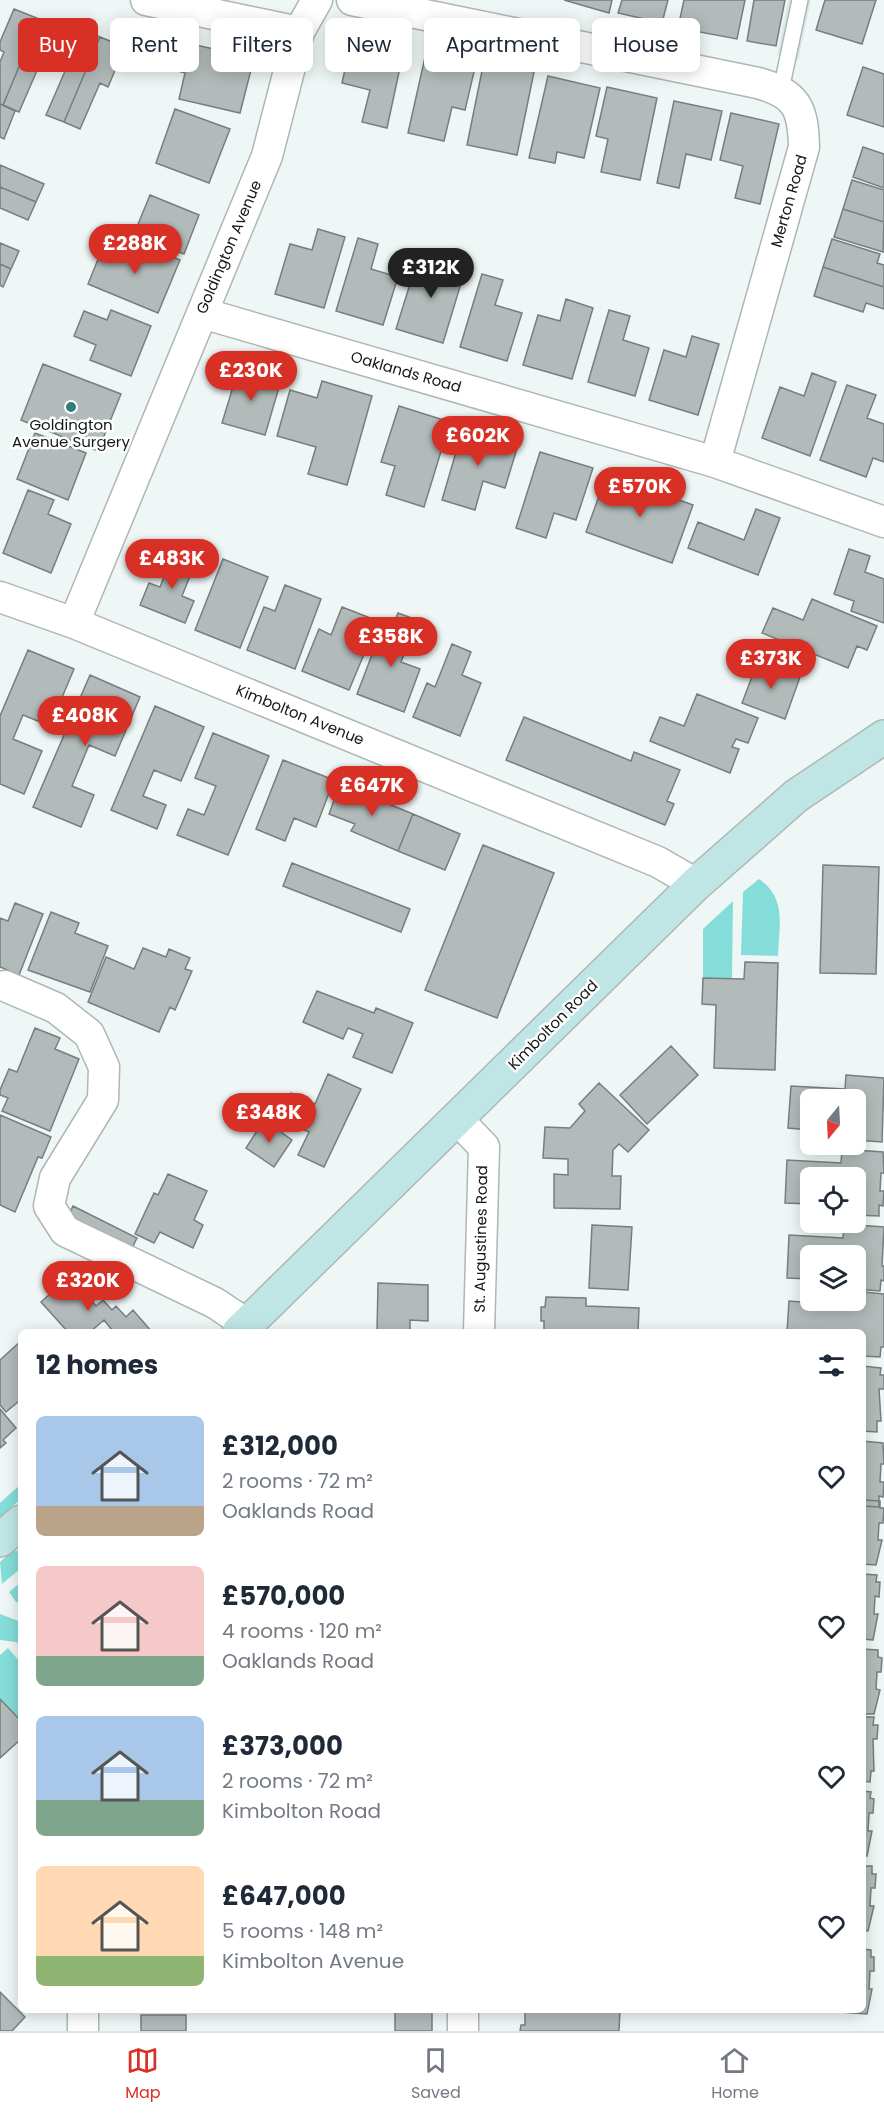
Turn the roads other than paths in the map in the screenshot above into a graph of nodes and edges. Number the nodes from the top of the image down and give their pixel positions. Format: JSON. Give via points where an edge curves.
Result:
{"nodes":[{"id":1,"x":146,"y":0,"type":"edge"},
{"id":2,"x":316,"y":0,"type":"edge"},
{"id":3,"x":352,"y":0,"type":"edge"},
{"id":4,"x":800,"y":0,"type":"edge"},
{"id":5,"x":232,"y":18,"type":"edge"},
{"id":6,"x":306,"y":18,"type":"edge"},
{"id":7,"x":288,"y":72,"type":"edge"},
{"id":8,"x":781,"y":90,"type":"junction"},
{"id":9,"x":202,"y":313,"type":"junction"},
{"id":10,"x":715,"y":462,"type":"junction"},
{"id":11,"x":884,"y":522,"type":"edge"},
{"id":12,"x":0,"y":597,"type":"edge"},
{"id":13,"x":74,"y":623,"type":"junction"},
{"id":14,"x":884,"y":737,"type":"edge"},
{"id":15,"x":696,"y":884,"type":"junction"},
{"id":16,"x":5,"y":986,"type":"dead end"},
{"id":17,"x":458,"y":1119,"type":"junction"},
{"id":18,"x":243,"y":1328,"type":"edge"},
{"id":19,"x":479,"y":1329,"type":"edge"},
{"id":20,"x":18,"y":1525,"type":"edge"},
{"id":21,"x":0,"y":1540,"type":"edge"},
{"id":22,"x":83,"y":2013,"type":"edge"},
{"id":23,"x":463,"y":2013,"type":"edge"},
{"id":24,"x":83,"y":2031,"type":"edge"},
{"id":25,"x":463,"y":2031,"type":"edge"}],
"edges":[{"from":1,"to":5,"type":"street"},
{"from":2,"to":6,"type":"street","name":"Goldington Avenue"},
{"from":3,"to":8,"type":"street"},
{"from":4,"to":8,"type":"lane"},
{"from":7,"to":9,"type":"street","name":"Goldington Avenue","via":[[267,156]]},
{"from":8,"to":10,"type":"street","name":"Merton Road","via":[[797,107],[804,126],[804,147]]},
{"from":9,"to":10,"type":"street","name":"Oaklands Road"},
{"from":9,"to":13,"type":"street","name":"Goldington Avenue"},
{"from":10,"to":11,"type":"street","name":"Oaklands Road"},
{"from":12,"to":13,"type":"street","name":"Kimbolton Avenue"},
{"from":13,"to":15,"type":"street","name":"Kimbolton Avenue","via":[[658,862]]},
{"from":14,"to":15,"type":"main road","name":"Kimbolton Road","via":[[796,796]]},
{"from":15,"to":17,"type":"main road","name":"Kimbolton Road"},
{"from":16,"to":18,"type":"street","via":[[56,1008],[89,1034],[104,1067],[103,1100],[55,1178],[49,1206],[65,1231],[215,1303]]},
{"from":17,"to":18,"type":"main road","name":"Kimbolton Road"},
{"from":17,"to":19,"type":"street","name":"St. Augustines Road","via":[[483,1147]]},
{"from":20,"to":21,"type":"main road"},
{"from":22,"to":24,"type":"street"},
{"from":23,"to":25,"type":"street"}]}
